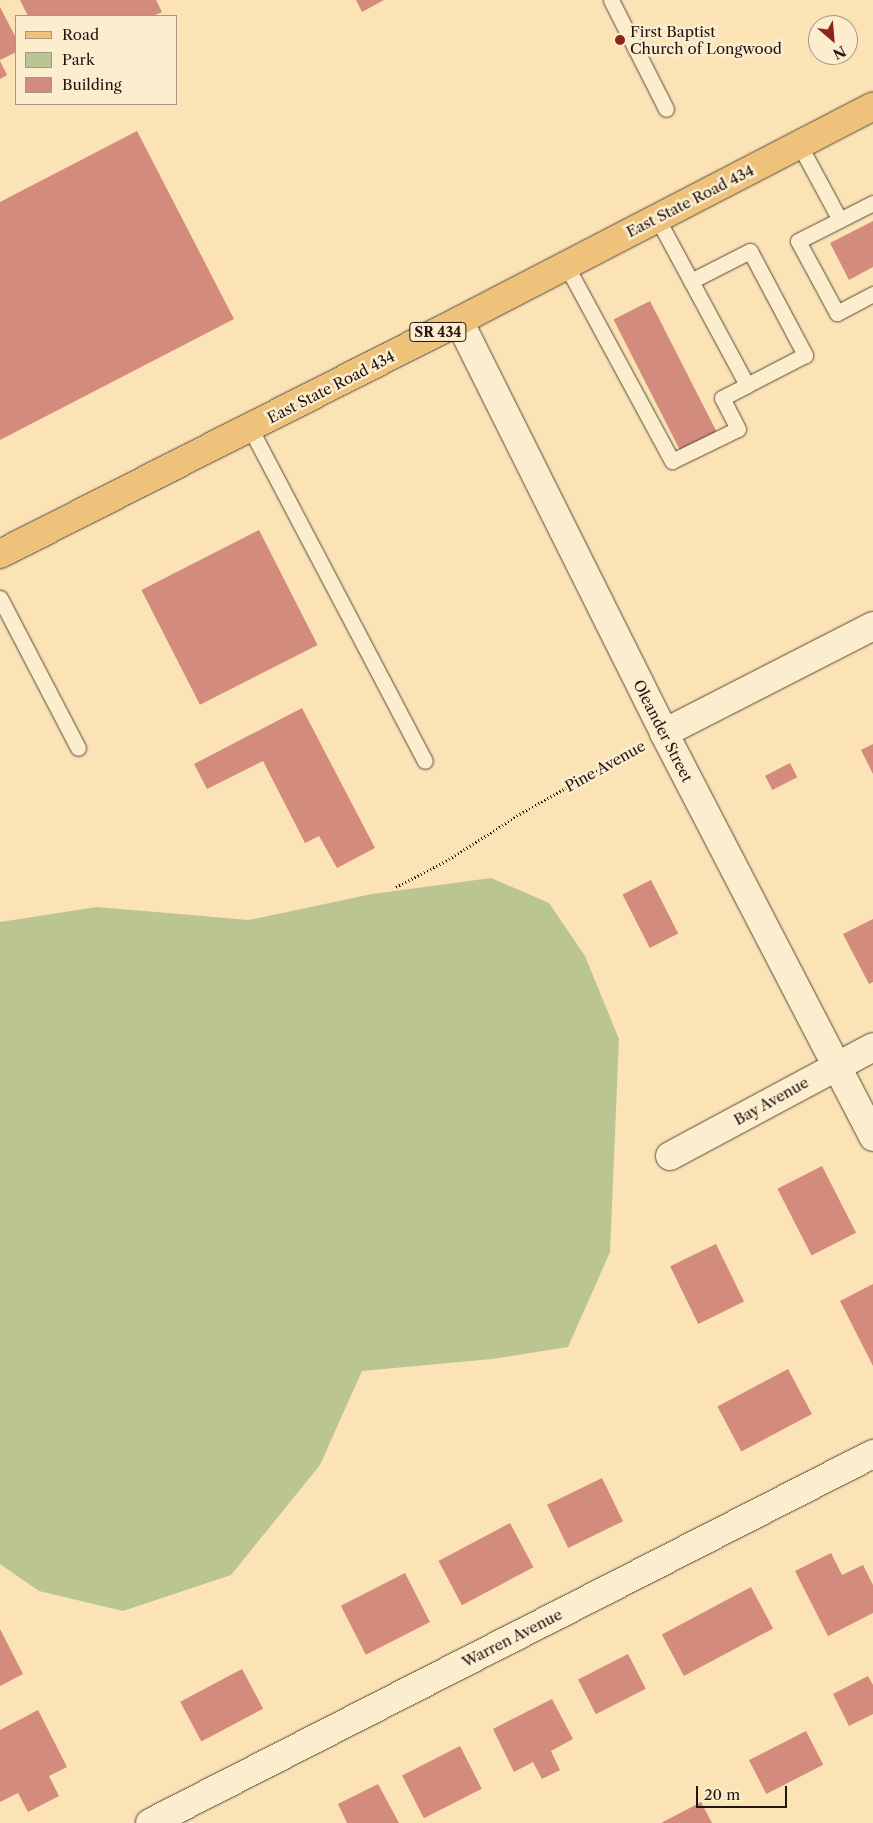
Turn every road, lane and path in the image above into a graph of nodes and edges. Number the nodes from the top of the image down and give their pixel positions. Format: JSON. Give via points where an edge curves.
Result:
{"nodes":[{"id":1,"x":611,"y":0,"type":"edge"},
{"id":2,"x":873,"y":106,"type":"edge"},
{"id":3,"x":666,"y":109,"type":"dead end"},
{"id":4,"x":800,"y":144,"type":"junction"},
{"id":5,"x":873,"y":203,"type":"edge"},
{"id":6,"x":657,"y":218,"type":"junction"},
{"id":7,"x":840,"y":220,"type":"junction"},
{"id":8,"x":566,"y":266,"type":"junction"},
{"id":9,"x":691,"y":282,"type":"junction"},
{"id":10,"x":873,"y":294,"type":"edge"},
{"id":11,"x":459,"y":321,"type":"junction"},
{"id":12,"x":747,"y":385,"type":"junction"},
{"id":13,"x":250,"y":428,"type":"junction"},
{"id":14,"x":0,"y":554,"type":"edge"},
{"id":15,"x":0,"y":598,"type":"edge"},
{"id":16,"x":873,"y":626,"type":"edge"},
{"id":17,"x":664,"y":733,"type":"junction"},
{"id":18,"x":78,"y":748,"type":"dead end"},
{"id":19,"x":425,"y":761,"type":"dead end"},
{"id":20,"x":396,"y":887,"type":"dead end"},
{"id":21,"x":873,"y":1047,"type":"edge"},
{"id":22,"x":836,"y":1066,"type":"junction"},
{"id":23,"x":873,"y":1137,"type":"edge"},
{"id":24,"x":670,"y":1156,"type":"dead end"},
{"id":25,"x":873,"y":1454,"type":"edge"},
{"id":26,"x":153,"y":1822,"type":"edge"}],
"edges":[{"from":1,"to":3,"type":"lane"},
{"from":2,"to":4,"type":"main road","name":"East State Road 434","number":"SR 434"},
{"from":4,"to":6,"type":"main road","name":"East State Road 434","number":"SR 434"},
{"from":4,"to":7,"type":"lane"},
{"from":5,"to":7,"type":"lane"},
{"from":6,"to":8,"type":"main road","name":"East State Road 434","number":"SR 434"},
{"from":6,"to":9,"type":"lane"},
{"from":7,"to":10,"type":"lane","via":[[798,241],[837,313]]},
{"from":8,"to":11,"type":"main road","name":"East State Road 434","number":"SR 434"},
{"from":8,"to":12,"type":"lane","via":[[672,461],[738,429],[722,398]]},
{"from":9,"to":12,"type":"lane"},
{"from":9,"to":12,"type":"lane","via":[[750,251],[805,355]]},
{"from":11,"to":13,"type":"main road","name":"East State Road 434","number":"SR 434"},
{"from":11,"to":17,"type":"street","name":"Oleander Street"},
{"from":13,"to":14,"type":"main road","name":"East State Road 434","number":"SR 434"},
{"from":13,"to":19,"type":"lane"},
{"from":15,"to":18,"type":"lane"},
{"from":16,"to":17,"type":"street","name":"Pine Avenue"},
{"from":17,"to":20,"type":"path","name":"Pine Avenue"},
{"from":17,"to":22,"type":"street","name":"Oleander Street"},
{"from":21,"to":22,"type":"street","name":"Bay Avenue"},
{"from":22,"to":23,"type":"street","name":"Oleander Street"},
{"from":22,"to":24,"type":"street","name":"Bay Avenue"},
{"from":25,"to":26,"type":"street","name":"Warren Avenue"}]}
